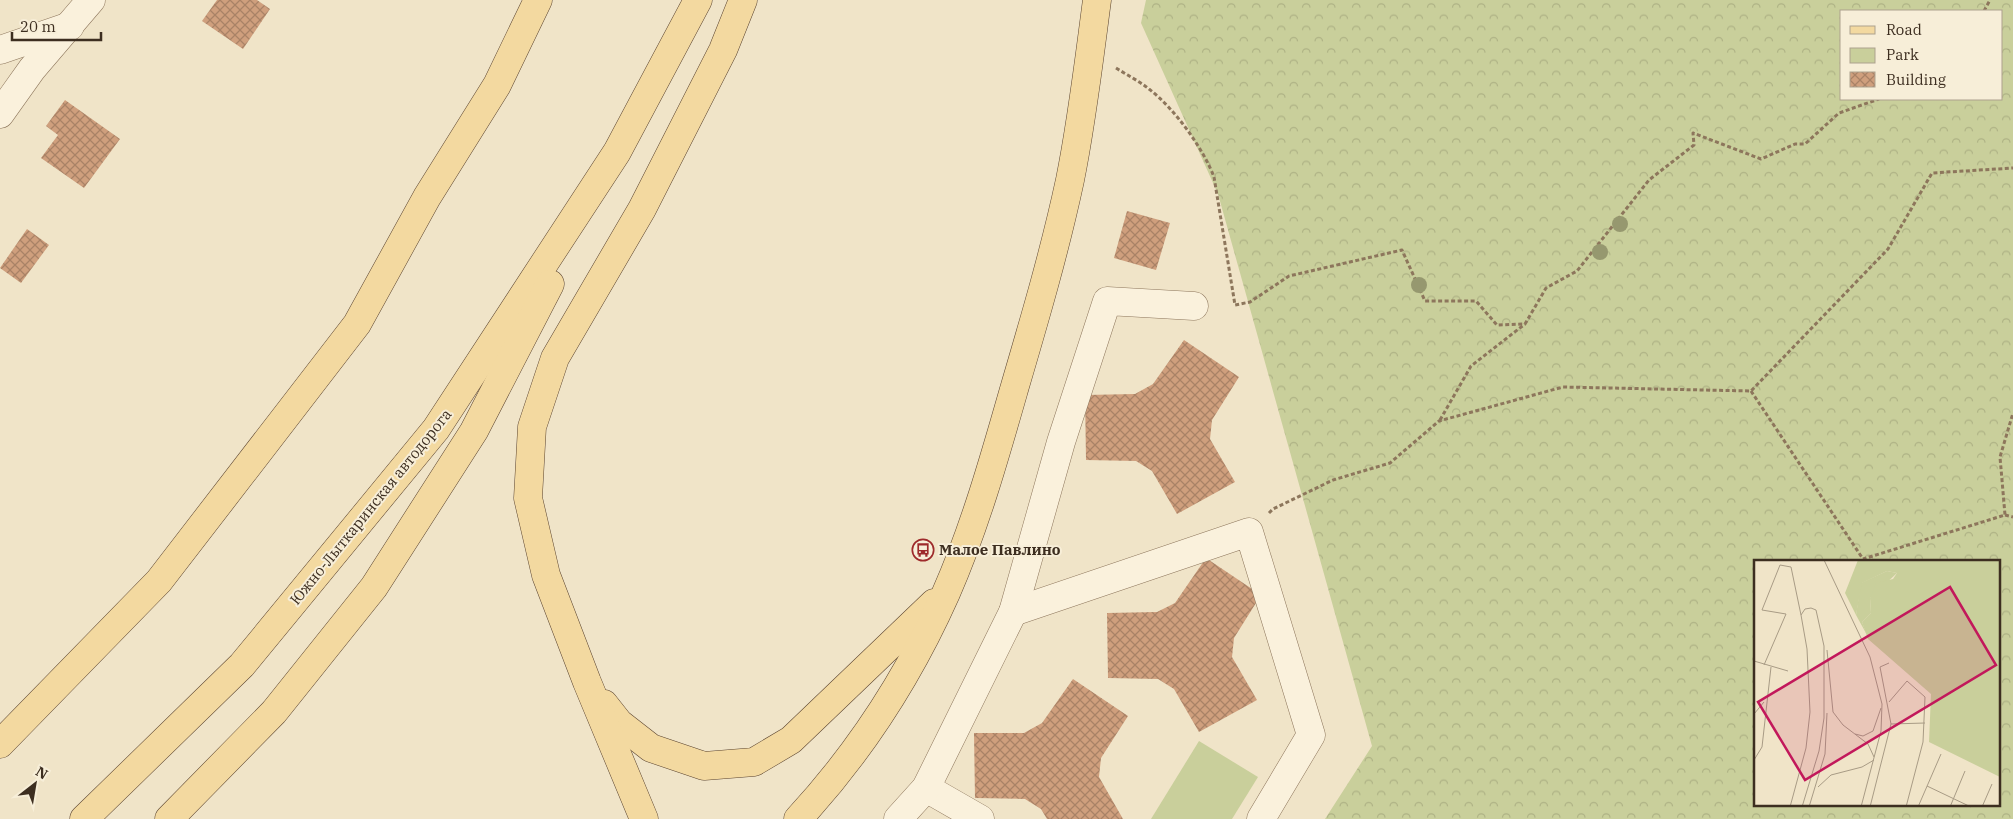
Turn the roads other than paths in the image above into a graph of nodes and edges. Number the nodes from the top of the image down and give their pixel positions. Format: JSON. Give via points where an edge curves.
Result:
{"nodes":[{"id":1,"x":90,"y":0,"type":"edge"},
{"id":2,"x":538,"y":0,"type":"edge"},
{"id":3,"x":698,"y":0,"type":"edge"},
{"id":4,"x":743,"y":0,"type":"edge"},
{"id":5,"x":1097,"y":0,"type":"edge"},
{"id":6,"x":70,"y":26,"type":"junction"},
{"id":7,"x":0,"y":50,"type":"edge"},
{"id":8,"x":0,"y":114,"type":"edge"},
{"id":9,"x":618,"y":152,"type":"junction"},
{"id":10,"x":1194,"y":306,"type":"dead end"},
{"id":11,"x":946,"y":592,"type":"junction"},
{"id":12,"x":1013,"y":612,"type":"junction"},
{"id":13,"x":587,"y":682,"type":"junction"},
{"id":14,"x":0,"y":744,"type":"edge"},
{"id":15,"x":926,"y":788,"type":"junction"},
{"id":16,"x":84,"y":819,"type":"edge"},
{"id":17,"x":169,"y":819,"type":"edge"},
{"id":18,"x":644,"y":819,"type":"edge"},
{"id":19,"x":798,"y":819,"type":"edge"},
{"id":20,"x":898,"y":819,"type":"edge"},
{"id":21,"x":980,"y":819,"type":"edge"},
{"id":22,"x":1261,"y":819,"type":"edge"}],
"edges":[{"from":1,"to":6,"type":"street"},
{"from":2,"to":14,"type":"main road","via":[[497,85],[427,197],[357,324],[159,581]]},
{"from":3,"to":9,"type":"main road","name":"Южно-Лыткаринская автодорога"},
{"from":4,"to":13,"type":"main road","via":[[724,50],[642,210],[555,358],[532,427],[528,498],[546,575]]},
{"from":5,"to":11,"type":"main road","via":[[1070,177],[1054,250],[999,440]]},
{"from":6,"to":7,"type":"street"},
{"from":6,"to":8,"type":"street","via":[[32,69]]},
{"from":9,"to":16,"type":"main road","name":"Южно-Лыткаринская автодорога","via":[[436,429],[242,665]]},
{"from":9,"to":17,"type":"main road","via":[[474,431],[374,587],[274,712]]},
{"from":10,"to":12,"type":"street","via":[[1107,301],[1060,442]]},
{"from":11,"to":13,"type":"main road","via":[[791,740],[754,762],[704,766],[651,748],[619,722]]},
{"from":11,"to":19,"type":"main road","via":[[920,648],[892,696],[856,749]]},
{"from":12,"to":15,"type":"street"},
{"from":12,"to":22,"type":"street","via":[[1250,532],[1311,735]]},
{"from":13,"to":18,"type":"main road"},
{"from":15,"to":20,"type":"street"},
{"from":15,"to":21,"type":"street"}]}
